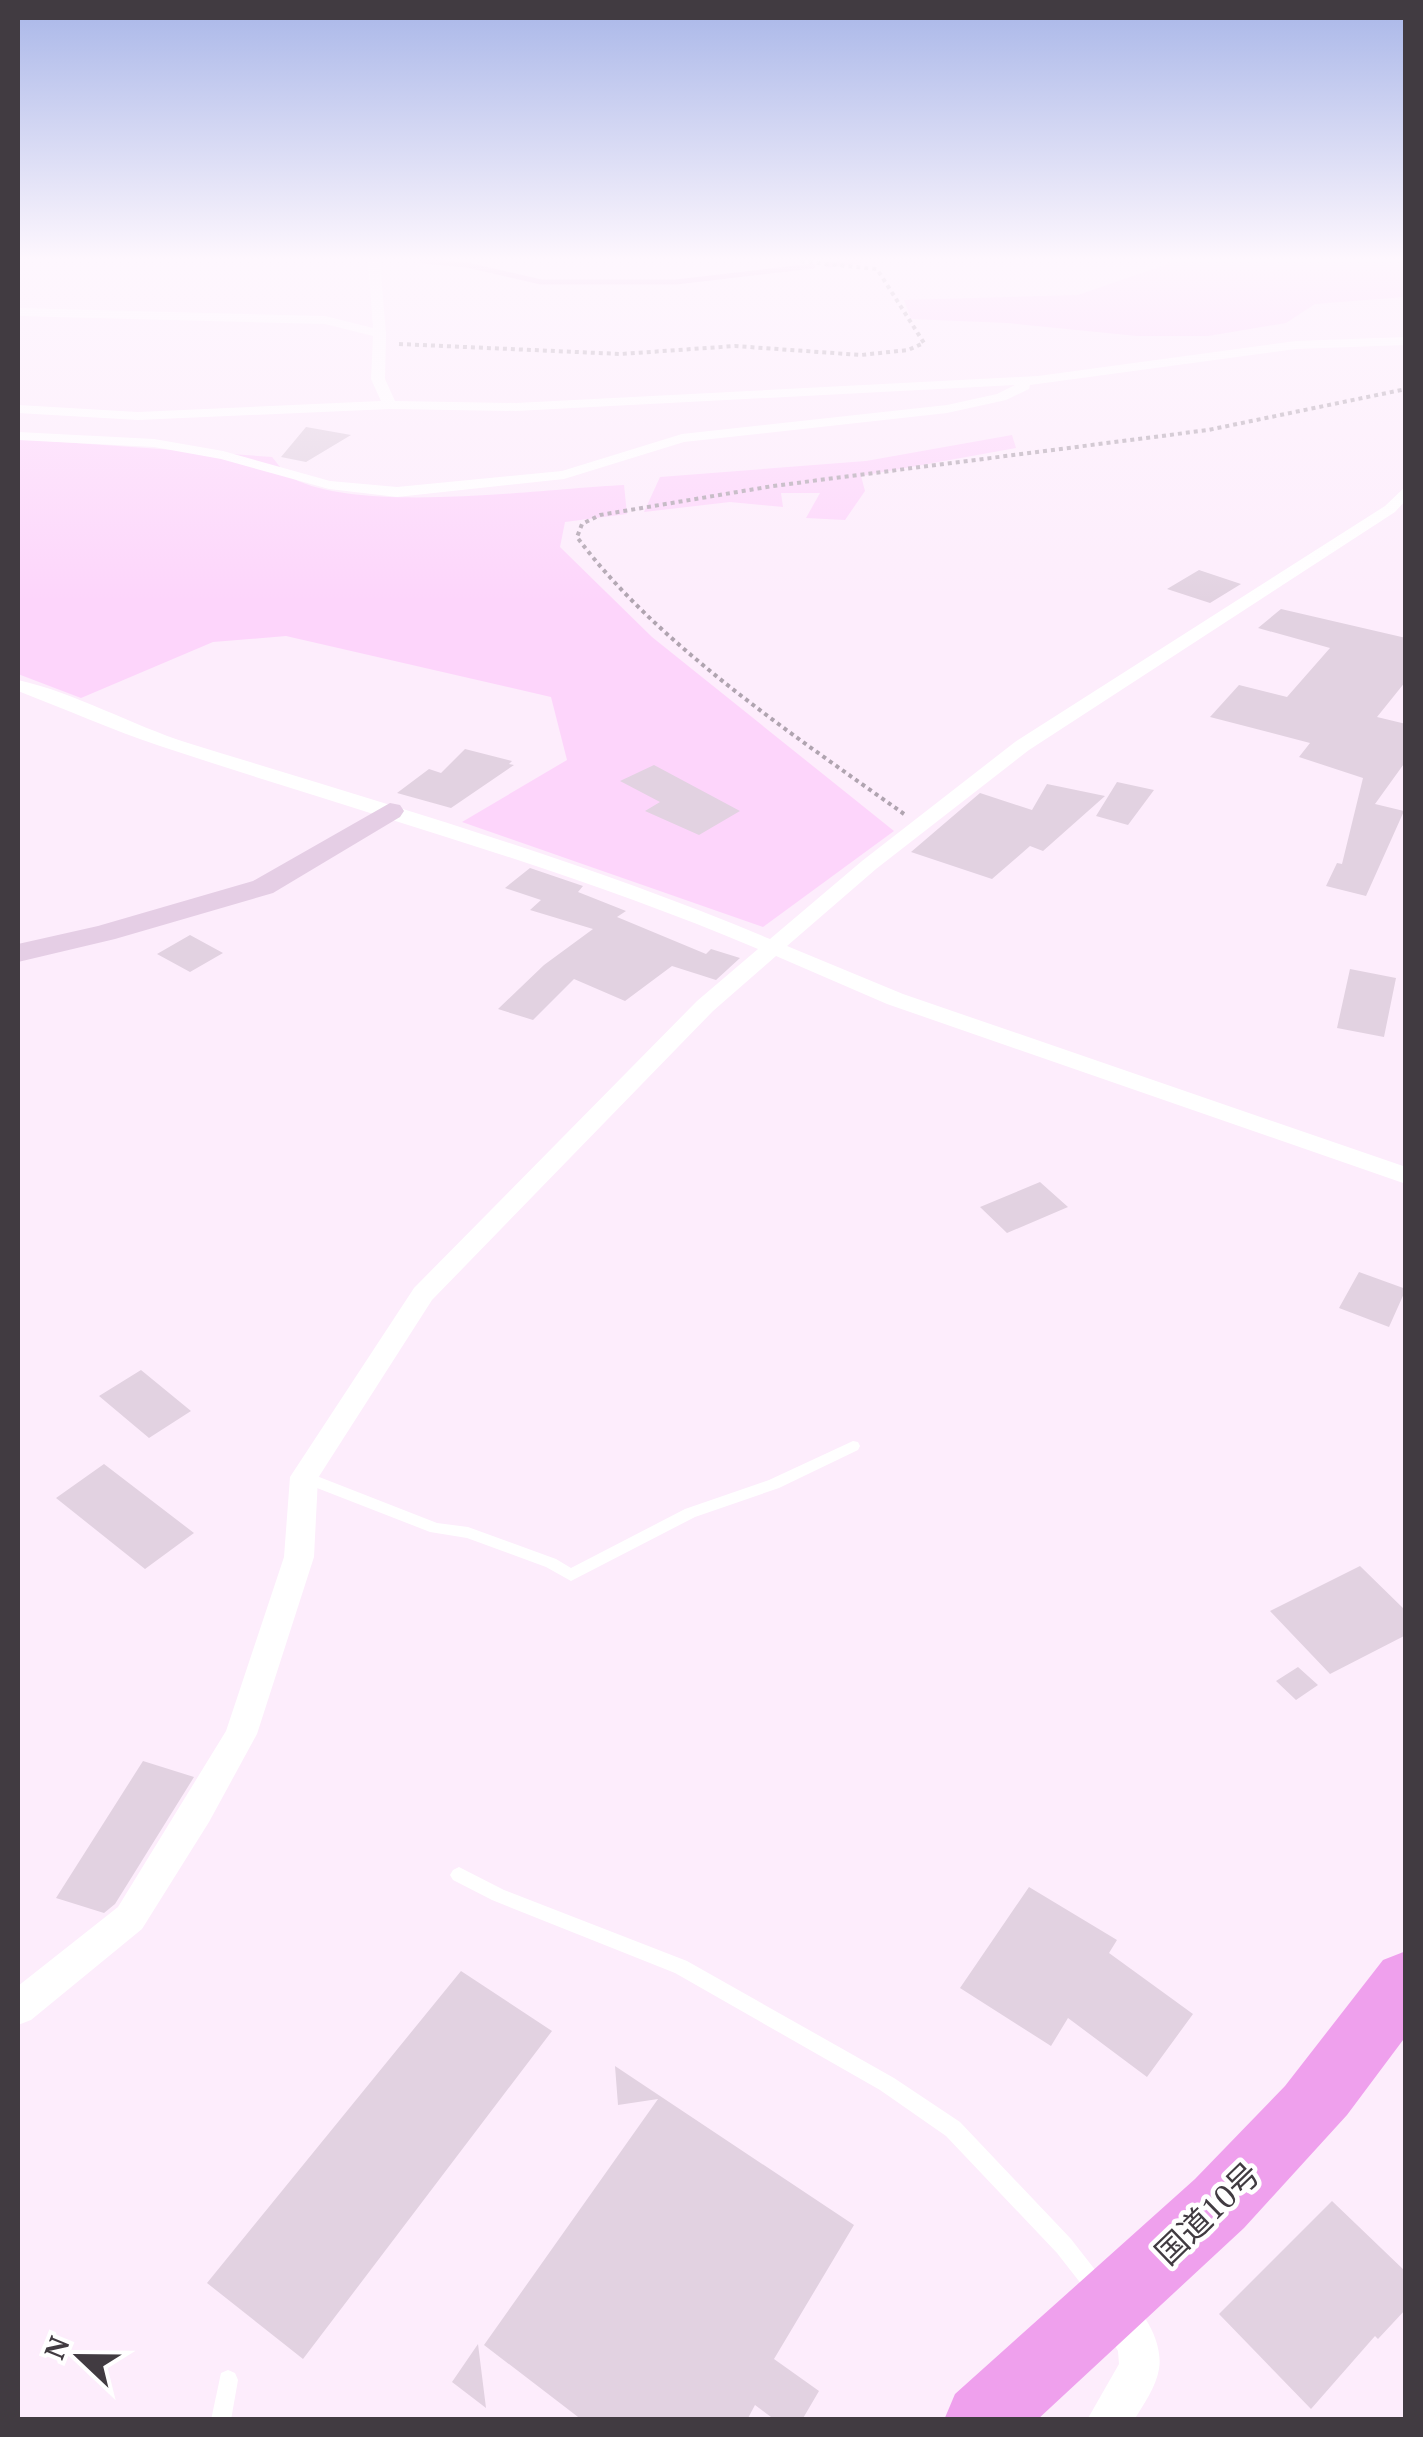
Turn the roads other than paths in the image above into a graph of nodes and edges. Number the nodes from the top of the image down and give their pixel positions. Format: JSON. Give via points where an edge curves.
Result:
{"nodes":[{"id":1,"x":378,"y":375,"type":"edge"},
{"id":2,"x":1077,"y":375,"type":"edge"},
{"id":3,"x":1038,"y":380,"type":"junction"},
{"id":4,"x":390,"y":406,"type":"junction"},
{"id":5,"x":18,"y":409,"type":"edge"},
{"id":6,"x":18,"y":436,"type":"edge"},
{"id":7,"x":1403,"y":496,"type":"edge"},
{"id":8,"x":18,"y":685,"type":"edge"},
{"id":9,"x":390,"y":811,"type":"junction"},
{"id":10,"x":772,"y":946,"type":"junction"},
{"id":11,"x":18,"y":953,"type":"edge"},
{"id":12,"x":1406,"y":1176,"type":"edge"},
{"id":13,"x":852,"y":1446,"type":"dead end"},
{"id":14,"x":304,"y":1477,"type":"junction"},
{"id":15,"x":459,"y":1875,"type":"dead end"},
{"id":16,"x":1406,"y":1981,"type":"edge"},
{"id":17,"x":18,"y":2008,"type":"edge"},
{"id":18,"x":1109,"y":2305,"type":"junction"},
{"id":19,"x":228,"y":2380,"type":"dead end"},
{"id":20,"x":221,"y":2420,"type":"edge"},
{"id":21,"x":981,"y":2420,"type":"edge"},
{"id":22,"x":1108,"y":2420,"type":"edge"}],
"edges":[{"from":1,"to":4,"type":"street"},
{"from":2,"to":3,"type":"street"},
{"from":3,"to":4,"type":"street","via":[[516,407]]},
{"from":3,"to":6,"type":"street","via":[[947,410],[682,438],[564,475],[397,492],[329,485],[154,442]]},
{"from":4,"to":5,"type":"street","via":[[138,416]]},
{"from":7,"to":10,"type":"street","via":[[1022,746]]},
{"from":8,"to":9,"type":"street","via":[[163,741]]},
{"from":9,"to":10,"type":"street"},
{"from":9,"to":11,"type":"street","via":[[263,887]]},
{"from":10,"to":12,"type":"street","via":[[894,1000]]},
{"from":10,"to":14,"type":"street","via":[[423,1294]]},
{"from":13,"to":14,"type":"lane","via":[[774,1484],[690,1513],[571,1575]]},
{"from":14,"to":17,"type":"street","via":[[299,1557],[241,1734],[130,1918]]},
{"from":15,"to":18,"type":"lane","via":[[682,1966],[888,2084],[953,2129],[1064,2246]]},
{"from":16,"to":18,"type":"highway","name":"国道10号","via":[[1294,2126]]},
{"from":18,"to":21,"type":"highway","name":"国道10号"},
{"from":18,"to":22,"type":"street","via":[[1137,2338],[1143,2361]]},
{"from":19,"to":20,"type":"lane"}]}
